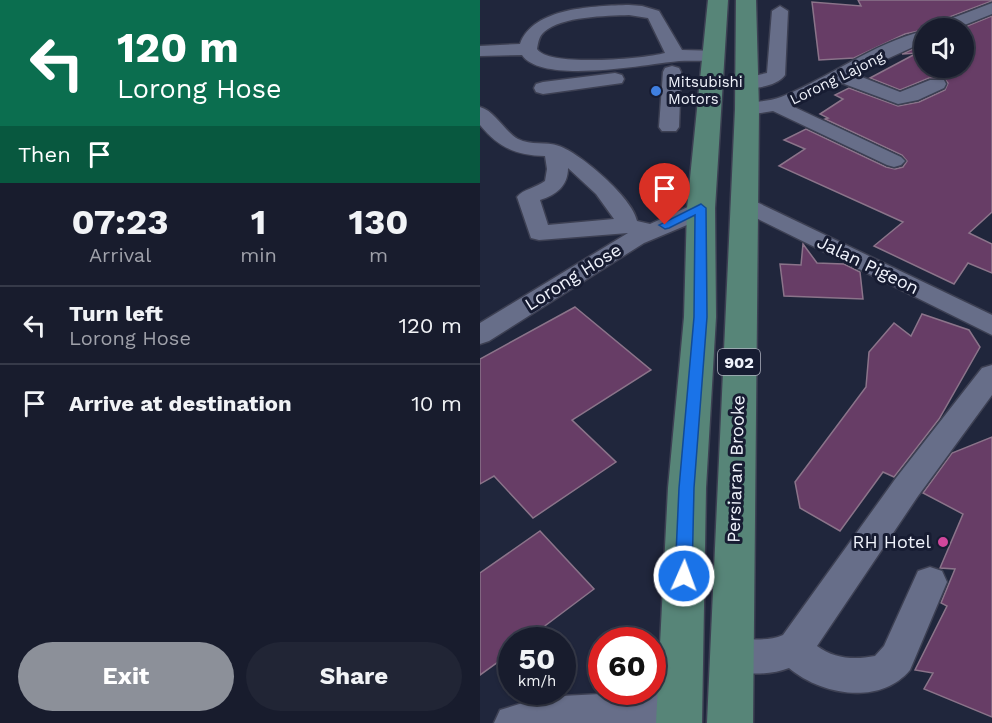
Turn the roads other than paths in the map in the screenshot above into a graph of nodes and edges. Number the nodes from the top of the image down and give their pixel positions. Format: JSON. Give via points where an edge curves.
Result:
{"nodes":[{"id":1,"x":718,"y":0,"type":"edge"},
{"id":2,"x":746,"y":0,"type":"edge"},
{"id":3,"x":992,"y":8,"type":"edge"},
{"id":4,"x":780,"y":11,"type":"dead end"},
{"id":5,"x":968,"y":18,"type":"edge"},
{"id":6,"x":914,"y":41,"type":"edge"},
{"id":7,"x":528,"y":49,"type":"junction"},
{"id":8,"x":480,"y":51,"type":"edge"},
{"id":9,"x":714,"y":61,"type":"junction"},
{"id":10,"x":673,"y":64,"type":"junction"},
{"id":11,"x":839,"y":75,"type":"junction"},
{"id":12,"x":937,"y":84,"type":"dead end"},
{"id":13,"x":543,"y":88,"type":"dead end"},
{"id":14,"x":757,"y":100,"type":"junction"},
{"id":15,"x":480,"y":112,"type":"edge"},
{"id":16,"x":669,"y":127,"type":"dead end"},
{"id":17,"x":554,"y":151,"type":"junction"},
{"id":18,"x":894,"y":161,"type":"dead end"},
{"id":19,"x":744,"y":203,"type":"junction"},
{"id":20,"x":701,"y":208,"type":"junction"},
{"id":21,"x":625,"y":225,"type":"junction"},
{"id":22,"x":651,"y":231,"type":"junction"},
{"id":23,"x":992,"y":326,"type":"edge"},
{"id":24,"x":480,"y":335,"type":"edge"},
{"id":25,"x":992,"y":375,"type":"edge"},
{"id":26,"x":930,"y":582,"type":"dead end"},
{"id":27,"x":796,"y":647,"type":"junction"},
{"id":28,"x":730,"y":655,"type":"junction"},
{"id":29,"x":679,"y":716,"type":"edge"},
{"id":30,"x":513,"y":723,"type":"edge"},
{"id":31,"x":730,"y":723,"type":"edge"}],
"edges":[{"from":1,"to":9,"type":"main road","number":"902"},
{"from":2,"to":14,"type":"main road","name":"Persiaran Brooke","number":"902"},
{"from":3,"to":5,"type":"street"},
{"from":4,"to":14,"type":"street","via":[[776,75]]},
{"from":6,"to":11,"type":"street","name":"Lorong Lajong"},
{"from":7,"to":8,"type":"street"},
{"from":7,"to":10,"type":"street","via":[[540,60],[565,65],[649,61]]},
{"from":7,"to":10,"type":"street","via":[[530,38],[541,26],[558,18],[591,12],[645,11],[656,17],[674,52]]},
{"from":9,"to":10,"type":"street"},
{"from":9,"to":20,"type":"main road","number":"902"},
{"from":10,"to":13,"type":"street"},
{"from":10,"to":16,"type":"street"},
{"from":11,"to":12,"type":"street","via":[[898,98]]},
{"from":11,"to":14,"type":"street","name":"Lorong Lajong"},
{"from":14,"to":18,"type":"street"},
{"from":14,"to":19,"type":"main road","name":"Persiaran Brooke","number":"902"},
{"from":15,"to":17,"type":"street","via":[[506,141],[523,148]]},
{"from":17,"to":21,"type":"street","via":[[582,169],[616,204],[626,218]]},
{"from":17,"to":21,"type":"street","via":[[559,167],[557,180],[550,189],[528,197],[539,233]]},
{"from":19,"to":23,"type":"street","name":"Jalan Pigeon"},
{"from":19,"to":28,"type":"main road","name":"Persiaran Brooke","number":"902"},
{"from":20,"to":22,"type":"street","name":"Lorong Hose"},
{"from":20,"to":29,"type":"main road","number":"902","via":[[700,317],[687,488]]},
{"from":21,"to":22,"type":"street"},
{"from":22,"to":24,"type":"street","name":"Lorong Hose"},
{"from":25,"to":27,"type":"street"},
{"from":26,"to":27,"type":"street","via":[[897,658],[888,668],[872,675],[851,677],[807,661],[800,657]]},
{"from":27,"to":28,"type":"street","via":[[777,656]]},
{"from":28,"to":31,"type":"main road","name":"Persiaran Brooke","number":"902"},
{"from":29,"to":30,"type":"street","via":[[542,716]]}]}
